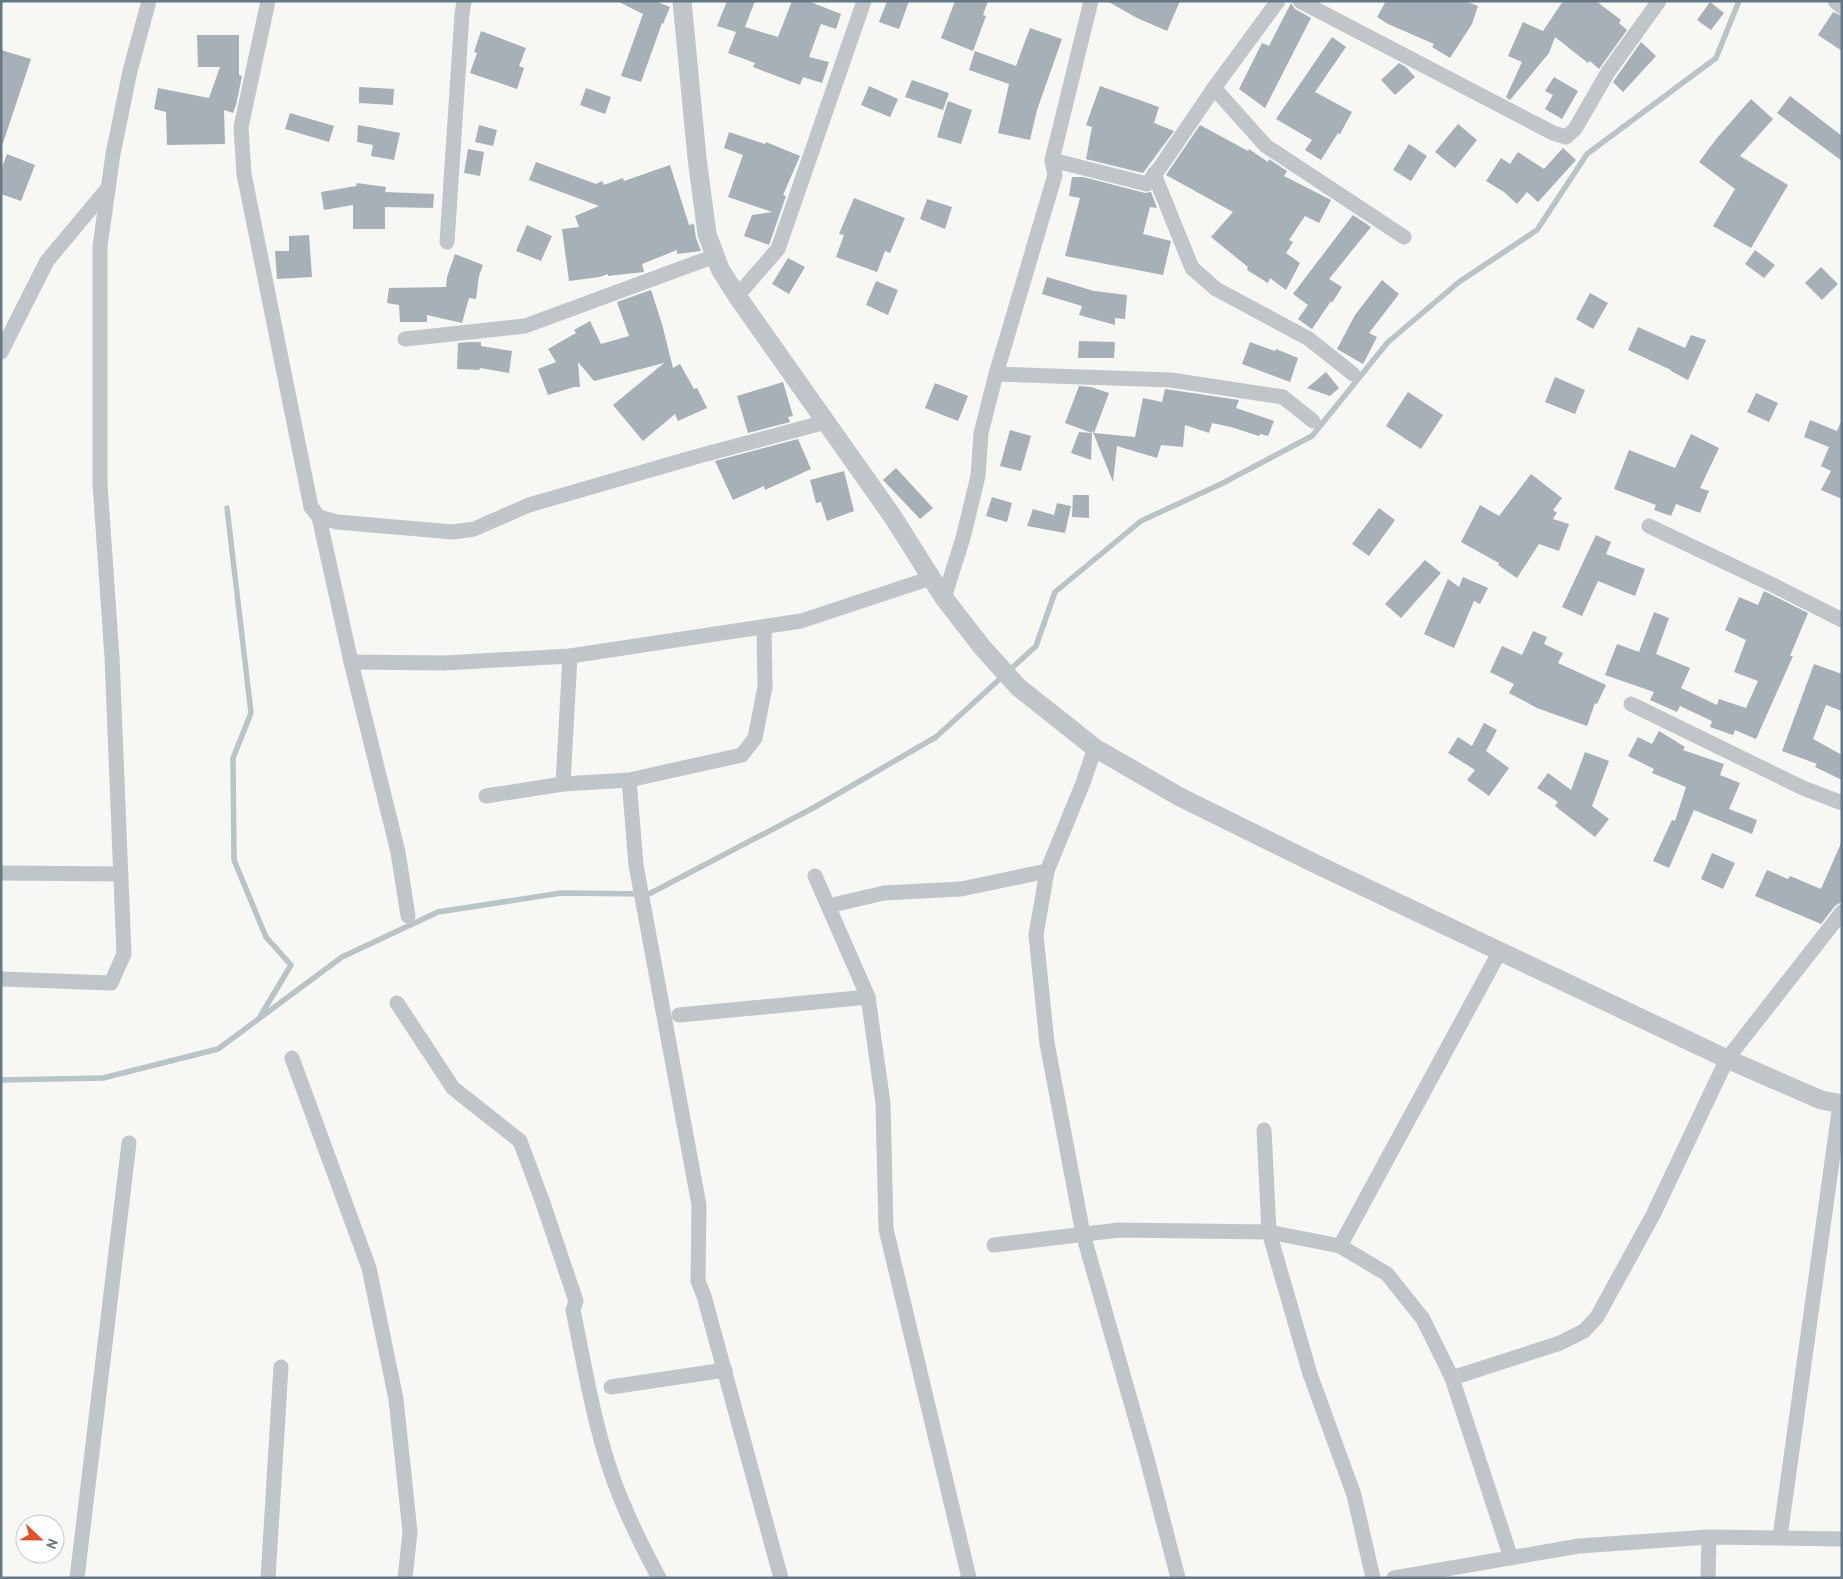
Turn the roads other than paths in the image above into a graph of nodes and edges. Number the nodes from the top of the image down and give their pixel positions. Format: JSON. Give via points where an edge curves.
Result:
{"nodes":[{"id":1,"x":149,"y":1,"type":"edge"},
{"id":2,"x":268,"y":1,"type":"edge"},
{"id":3,"x":464,"y":1,"type":"edge"},
{"id":4,"x":682,"y":1,"type":"edge"},
{"id":5,"x":864,"y":1,"type":"edge"},
{"id":6,"x":1091,"y":1,"type":"edge"},
{"id":7,"x":1278,"y":1,"type":"edge"},
{"id":8,"x":1300,"y":1,"type":"edge"},
{"id":9,"x":1659,"y":1,"type":"edge"},
{"id":10,"x":1835,"y":1,"type":"edge"},
{"id":11,"x":1842,"y":7,"type":"edge"},
{"id":12,"x":1214,"y":88,"type":"junction"},
{"id":13,"x":1052,"y":160,"type":"junction"},
{"id":14,"x":1154,"y":174,"type":"junction"},
{"id":15,"x":108,"y":188,"type":"junction"},
{"id":16,"x":1404,"y":237,"type":"dead end"},
{"id":17,"x":448,"y":242,"type":"dead end"},
{"id":18,"x":715,"y":256,"type":"junction"},
{"id":19,"x":737,"y":296,"type":"junction"},
{"id":20,"x":405,"y":339,"type":"dead end"},
{"id":21,"x":1,"y":352,"type":"edge"},
{"id":22,"x":996,"y":374,"type":"junction"},
{"id":23,"x":1353,"y":374,"type":"dead end"},
{"id":24,"x":1313,"y":421,"type":"dead end"},
{"id":25,"x":826,"y":422,"type":"junction"},
{"id":26,"x":319,"y":517,"type":"junction"},
{"id":27,"x":1649,"y":526,"type":"dead end"},
{"id":28,"x":931,"y":578,"type":"junction"},
{"id":29,"x":944,"y":598,"type":"junction"},
{"id":30,"x":1842,"y":620,"type":"edge"},
{"id":31,"x":764,"y":627,"type":"junction"},
{"id":32,"x":570,"y":656,"type":"junction"},
{"id":33,"x":351,"y":662,"type":"junction"},
{"id":34,"x":1631,"y":704,"type":"dead end"},
{"id":35,"x":1095,"y":748,"type":"junction"},
{"id":36,"x":629,"y":780,"type":"junction"},
{"id":37,"x":563,"y":784,"type":"junction"},
{"id":38,"x":486,"y":796,"type":"dead end"},
{"id":39,"x":1842,"y":803,"type":"edge"},
{"id":40,"x":1047,"y":871,"type":"junction"},
{"id":41,"x":1,"y":873,"type":"edge"},
{"id":42,"x":121,"y":874,"type":"junction"},
{"id":43,"x":815,"y":876,"type":"dead end"},
{"id":44,"x":828,"y":906,"type":"junction"},
{"id":45,"x":1842,"y":912,"type":"edge"},
{"id":46,"x":408,"y":916,"type":"dead end"},
{"id":47,"x":1500,"y":952,"type":"junction"},
{"id":48,"x":1,"y":979,"type":"edge"},
{"id":49,"x":868,"y":997,"type":"junction"},
{"id":50,"x":397,"y":1003,"type":"dead end"},
{"id":51,"x":679,"y":1015,"type":"dead end"},
{"id":52,"x":292,"y":1058,"type":"dead end"},
{"id":53,"x":1727,"y":1059,"type":"junction"},
{"id":54,"x":1841,"y":1104,"type":"edge"},
{"id":55,"x":1264,"y":1130,"type":"dead end"},
{"id":56,"x":129,"y":1142,"type":"dead end"},
{"id":57,"x":1269,"y":1232,"type":"junction"},
{"id":58,"x":1084,"y":1234,"type":"junction"},
{"id":59,"x":994,"y":1245,"type":"dead end"},
{"id":60,"x":1340,"y":1246,"type":"junction"},
{"id":61,"x":281,"y":1368,"type":"dead end"},
{"id":62,"x":725,"y":1370,"type":"junction"},
{"id":63,"x":1452,"y":1378,"type":"junction"},
{"id":64,"x":611,"y":1387,"type":"dead end"},
{"id":65,"x":1709,"y":1537,"type":"junction"},
{"id":66,"x":1780,"y":1537,"type":"junction"},
{"id":67,"x":1842,"y":1539,"type":"edge"},
{"id":68,"x":1511,"y":1558,"type":"junction"},
{"id":69,"x":77,"y":1578,"type":"edge"},
{"id":70,"x":268,"y":1578,"type":"edge"},
{"id":71,"x":405,"y":1578,"type":"edge"},
{"id":72,"x":659,"y":1578,"type":"edge"},
{"id":73,"x":782,"y":1578,"type":"edge"},
{"id":74,"x":969,"y":1578,"type":"edge"},
{"id":75,"x":1178,"y":1578,"type":"edge"},
{"id":76,"x":1374,"y":1578,"type":"edge"},
{"id":77,"x":1394,"y":1578,"type":"edge"},
{"id":78,"x":1708,"y":1578,"type":"edge"}],
"edges":[{"from":1,"to":15,"type":"street","via":[[130,71]]},
{"from":2,"to":26,"type":"street","via":[[241,127],[244,174],[311,507]]},
{"from":3,"to":17,"type":"street"},
{"from":4,"to":18,"type":"street","via":[[697,158],[707,234]]},
{"from":5,"to":19,"type":"street","via":[[778,249]]},
{"from":6,"to":13,"type":"street"},
{"from":7,"to":12,"type":"street"},
{"from":8,"to":9,"type":"street","via":[[1545,129],[1566,136],[1575,129],[1608,72]]},
{"from":10,"to":11,"type":"street"},
{"from":12,"to":14,"type":"street"},
{"from":12,"to":16,"type":"street","via":[[1266,146]]},
{"from":13,"to":14,"type":"street","via":[[1146,184]]},
{"from":13,"to":22,"type":"street","via":[[1055,176]]},
{"from":14,"to":23,"type":"street","via":[[1192,268],[1216,289],[1310,339]]},
{"from":15,"to":21,"type":"street","via":[[47,261]]},
{"from":15,"to":42,"type":"street","via":[[100,246],[100,484],[112,657]]},
{"from":18,"to":19,"type":"street"},
{"from":18,"to":20,"type":"street","via":[[525,326]]},
{"from":19,"to":25,"type":"street"},
{"from":22,"to":24,"type":"street","via":[[1180,381],[1282,397]]},
{"from":22,"to":29,"type":"street","via":[[981,433],[978,476]]},
{"from":25,"to":26,"type":"street","via":[[528,505],[474,529],[453,532],[337,522]]},
{"from":25,"to":28,"type":"street","via":[[893,517]]},
{"from":26,"to":33,"type":"street"},
{"from":27,"to":30,"type":"street"},
{"from":28,"to":29,"type":"street"},
{"from":28,"to":31,"type":"street","via":[[801,621]]},
{"from":29,"to":35,"type":"street","via":[[1018,687]]},
{"from":31,"to":32,"type":"street"},
{"from":31,"to":36,"type":"street","via":[[765,686],[755,738],[742,755]]},
{"from":32,"to":33,"type":"street","via":[[445,663]]},
{"from":32,"to":37,"type":"street"},
{"from":33,"to":46,"type":"street","via":[[398,852]]},
{"from":34,"to":39,"type":"street","via":[[1803,788]]},
{"from":35,"to":40,"type":"street"},
{"from":35,"to":47,"type":"street","via":[[1180,797]]},
{"from":36,"to":37,"type":"street"},
{"from":36,"to":62,"type":"street","via":[[636,865],[699,1205],[698,1281]]},
{"from":37,"to":38,"type":"street"},
{"from":40,"to":44,"type":"street","via":[[961,890],[884,893]]},
{"from":40,"to":58,"type":"street","via":[[1036,935],[1047,1043]]},
{"from":41,"to":42,"type":"street"},
{"from":42,"to":48,"type":"street","via":[[124,954],[111,983]]},
{"from":43,"to":44,"type":"street"},
{"from":44,"to":49,"type":"street"},
{"from":45,"to":53,"type":"street"},
{"from":47,"to":53,"type":"street"},
{"from":47,"to":60,"type":"street"},
{"from":49,"to":51,"type":"street"},
{"from":49,"to":74,"type":"street","via":[[883,1104],[886,1230]]},
{"from":50,"to":72,"type":"street","via":[[453,1088],[520,1141],[576,1301],[573,1310],[604,1448],[620,1498]]},
{"from":52,"to":71,"type":"street","via":[[369,1268],[396,1398],[410,1532]]},
{"from":53,"to":54,"type":"street","via":[[1821,1100]]},
{"from":53,"to":63,"type":"street","via":[[1654,1215],[1597,1317],[1584,1331],[1560,1343]]},
{"from":54,"to":66,"type":"street"},
{"from":55,"to":57,"type":"street"},
{"from":56,"to":69,"type":"street"},
{"from":57,"to":58,"type":"street","via":[[1118,1230]]},
{"from":57,"to":60,"type":"street"},
{"from":57,"to":76,"type":"street","via":[[1310,1374],[1354,1495]]},
{"from":58,"to":59,"type":"street"},
{"from":58,"to":75,"type":"street"},
{"from":60,"to":63,"type":"street","via":[[1387,1274],[1423,1319]]},
{"from":61,"to":70,"type":"street"},
{"from":62,"to":64,"type":"street"},
{"from":62,"to":73,"type":"street"},
{"from":63,"to":68,"type":"street"},
{"from":65,"to":66,"type":"street"},
{"from":65,"to":68,"type":"street","via":[[1580,1546]]},
{"from":65,"to":78,"type":"street"},
{"from":66,"to":67,"type":"street"},
{"from":68,"to":77,"type":"street"}]}
